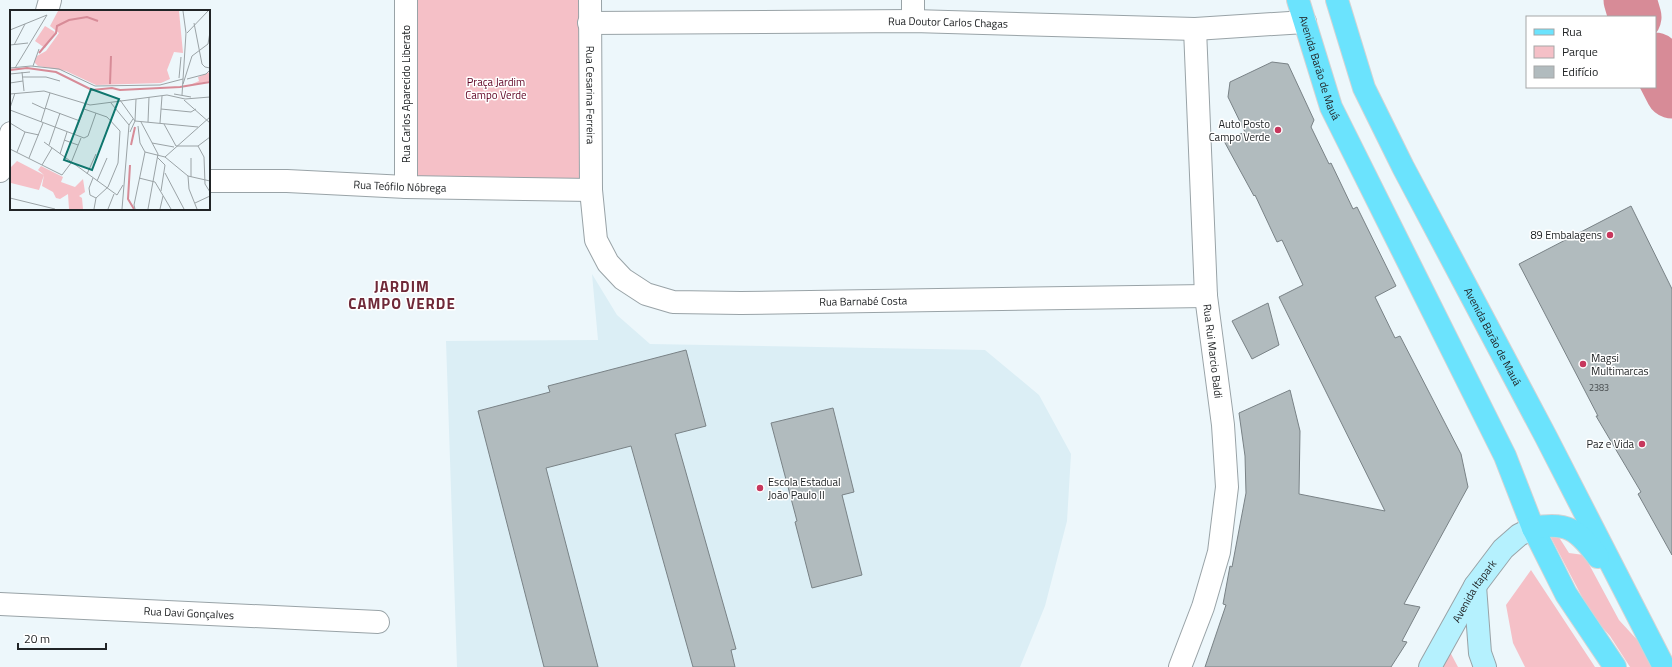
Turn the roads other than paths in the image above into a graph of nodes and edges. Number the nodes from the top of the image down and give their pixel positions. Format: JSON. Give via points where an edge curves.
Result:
{"nodes":[{"id":1,"x":50,"y":0,"type":"edge"},
{"id":2,"x":406,"y":0,"type":"edge"},
{"id":3,"x":590,"y":0,"type":"edge"},
{"id":4,"x":1298,"y":0,"type":"edge"},
{"id":5,"x":1337,"y":0,"type":"edge"},
{"id":6,"x":46,"y":10,"type":"edge"},
{"id":7,"x":913,"y":11,"type":"edge"},
{"id":8,"x":1305,"y":22,"type":"junction"},
{"id":9,"x":589,"y":23,"type":"junction"},
{"id":10,"x":1195,"y":29,"type":"junction"},
{"id":11,"x":10,"y":136,"type":"edge"},
{"id":12,"x":0,"y":171,"type":"edge"},
{"id":13,"x":210,"y":181,"type":"edge"},
{"id":14,"x":406,"y":187,"type":"junction"},
{"id":15,"x":591,"y":190,"type":"junction"},
{"id":16,"x":1206,"y":296,"type":"junction"},
{"id":17,"x":1533,"y":528,"type":"junction"},
{"id":18,"x":1475,"y":586,"type":"junction"},
{"id":19,"x":1632,"y":603,"type":"junction"},
{"id":20,"x":0,"y":604,"type":"edge"},
{"id":21,"x":378,"y":622,"type":"dead end"},
{"id":22,"x":1180,"y":667,"type":"edge"},
{"id":23,"x":1430,"y":667,"type":"edge"},
{"id":24,"x":1485,"y":667,"type":"edge"},
{"id":25,"x":1615,"y":667,"type":"edge"},
{"id":26,"x":1664,"y":667,"type":"edge"}],
"edges":[{"from":1,"to":6,"type":"street"},
{"from":2,"to":14,"type":"street","name":"Rua Carlos Aparecido Liberato"},
{"from":3,"to":9,"type":"street","name":"Rua Cesarina Ferreira"},
{"from":4,"to":8,"type":"main road","name":"Avenida Barão de Mauá"},
{"from":5,"to":19,"type":"main road","name":"Avenida Barão de Mauá","via":[[1364,88]]},
{"from":7,"to":9,"type":"street","name":"Rua Doutor Carlos Chagas"},
{"from":7,"to":10,"type":"street","name":"Rua Doutor Carlos Chagas"},
{"from":8,"to":10,"type":"street","name":"Rua Doutor Carlos Chagas"},
{"from":8,"to":17,"type":"main road","name":"Avenida Barão de Mauá","via":[[1331,107],[1505,456]]},
{"from":9,"to":15,"type":"street","name":"Rua Cesarina Ferreira"},
{"from":10,"to":16,"type":"street","name":"Rua Rui Marcio Baldi"},
{"from":11,"to":12,"type":"street"},
{"from":13,"to":14,"type":"street","name":"Rua Teófilo Nóbrega","via":[[287,181]]},
{"from":14,"to":15,"type":"street","name":"Rua Teófilo Nóbrega"},
{"from":15,"to":16,"type":"street","name":"Rua Barnabé Costa","via":[[596,240],[608,264],[623,279],[646,294],[673,302]]},
{"from":16,"to":22,"type":"street","name":"Rua Rui Marcio Baldi","via":[[1223,425],[1227,487],[1219,552],[1203,607]]},
{"from":17,"to":18,"type":"main road","name":"Avenida Itapark","via":[[1519,535],[1503,549]]},
{"from":17,"to":19,"type":"main road","via":[[1550,524],[1579,535]]},
{"from":17,"to":25,"type":"main road","name":"Avenida Barão de Mauá","via":[[1566,594]]},
{"from":18,"to":23,"type":"main road","name":"Avenida Itapark"},
{"from":18,"to":24,"type":"main road","via":[[1480,653]]},
{"from":19,"to":26,"type":"main road","name":"Avenida Barão de Mauá"},
{"from":20,"to":21,"type":"street","name":"Rua Davi Gonçalves"}]}
